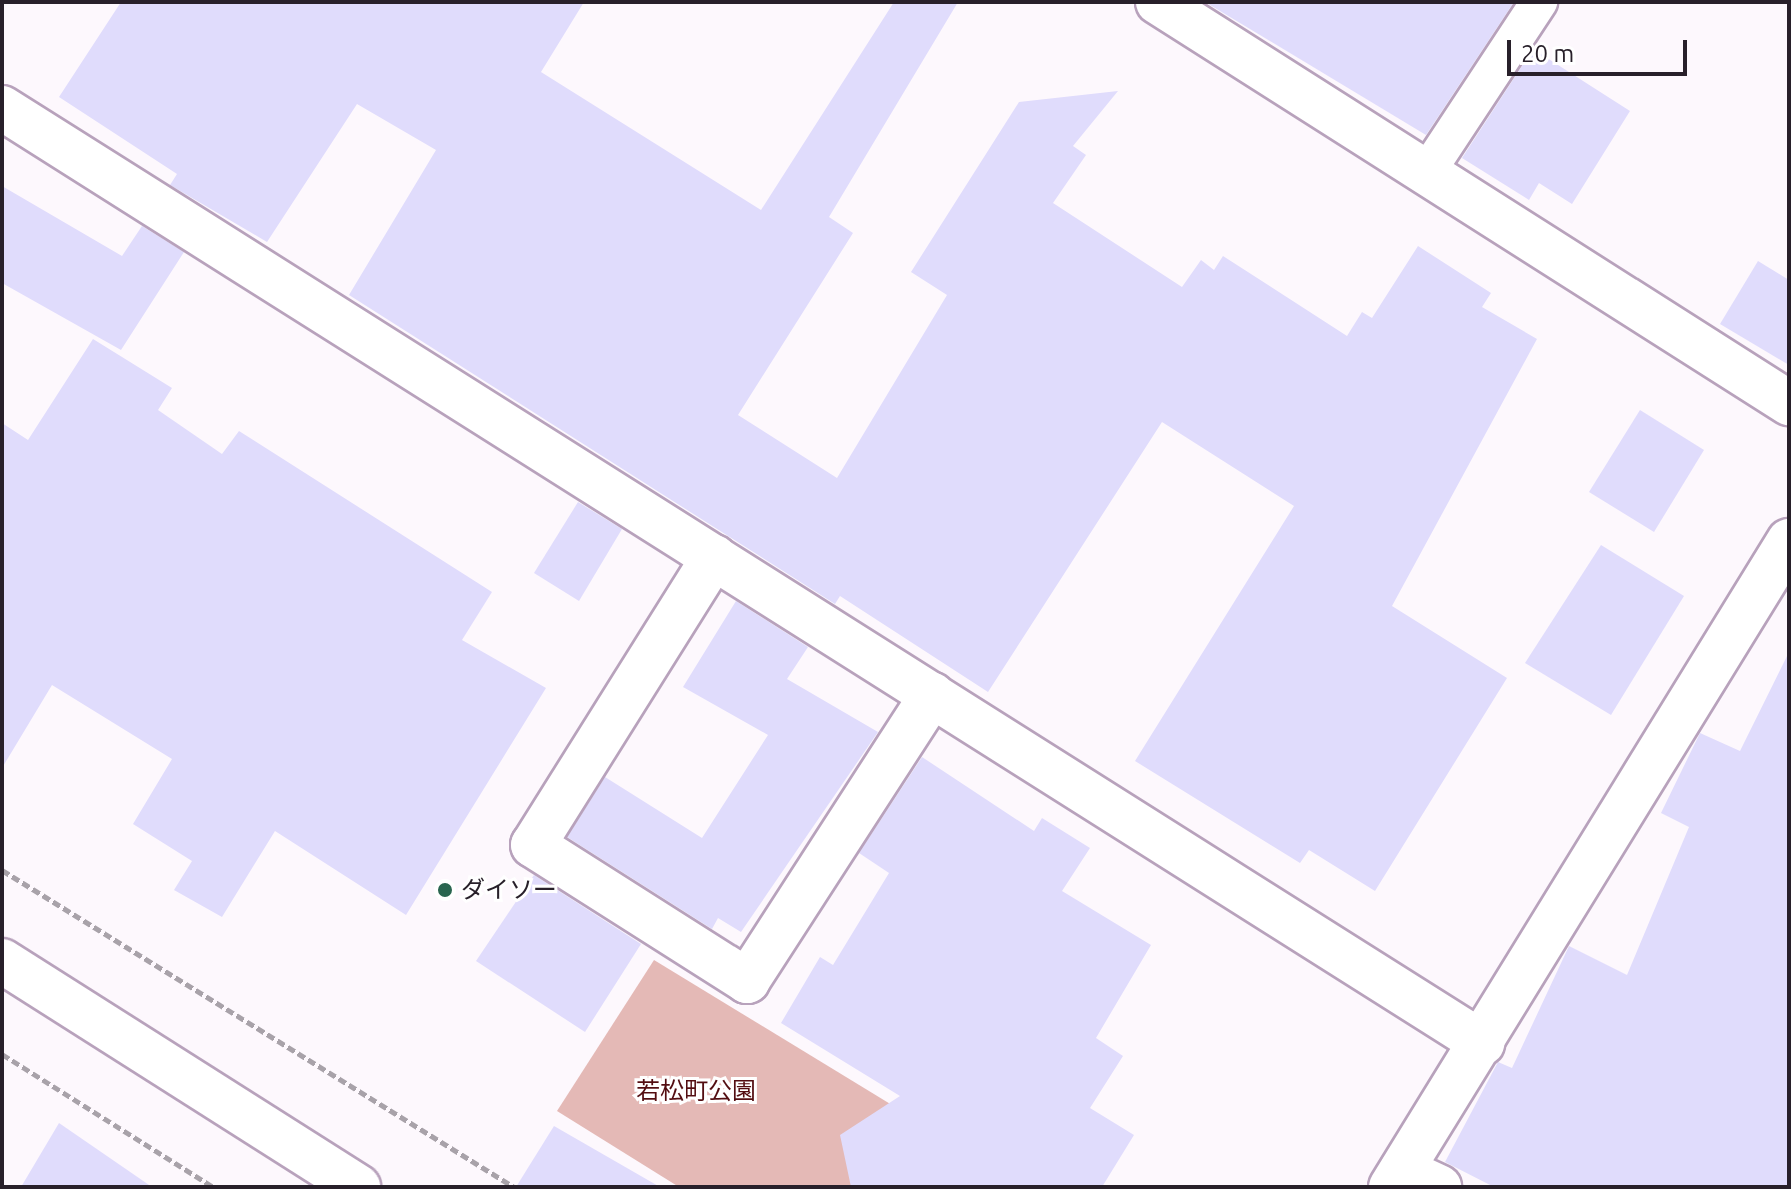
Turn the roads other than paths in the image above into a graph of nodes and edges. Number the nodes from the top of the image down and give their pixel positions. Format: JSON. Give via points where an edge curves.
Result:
{"nodes":[{"id":1,"x":1158,"y":2,"type":"edge"},
{"id":2,"x":1539,"y":2,"type":"edge"},
{"id":3,"x":2,"y":108,"type":"edge"},
{"id":4,"x":1427,"y":172,"type":"junction"},
{"id":5,"x":1789,"y":403,"type":"edge"},
{"id":6,"x":1789,"y":541,"type":"edge"},
{"id":7,"x":714,"y":557,"type":"junction"},
{"id":8,"x":932,"y":695,"type":"junction"},
{"id":9,"x":2,"y":961,"type":"edge"},
{"id":10,"x":1482,"y":1043,"type":"junction"},
{"id":11,"x":1411,"y":1181,"type":"edge"},
{"id":12,"x":358,"y":1187,"type":"edge"}],
"edges":[{"from":1,"to":4,"type":"street"},
{"from":2,"to":4,"type":"lane"},
{"from":3,"to":7,"type":"street"},
{"from":4,"to":5,"type":"street"},
{"from":6,"to":10,"type":"street"},
{"from":7,"to":8,"type":"street"},
{"from":7,"to":8,"type":"street","via":[[533,845],[733,973],[747,981]]},
{"from":8,"to":10,"type":"street"},
{"from":9,"to":12,"type":"street"},
{"from":10,"to":11,"type":"street"}]}
